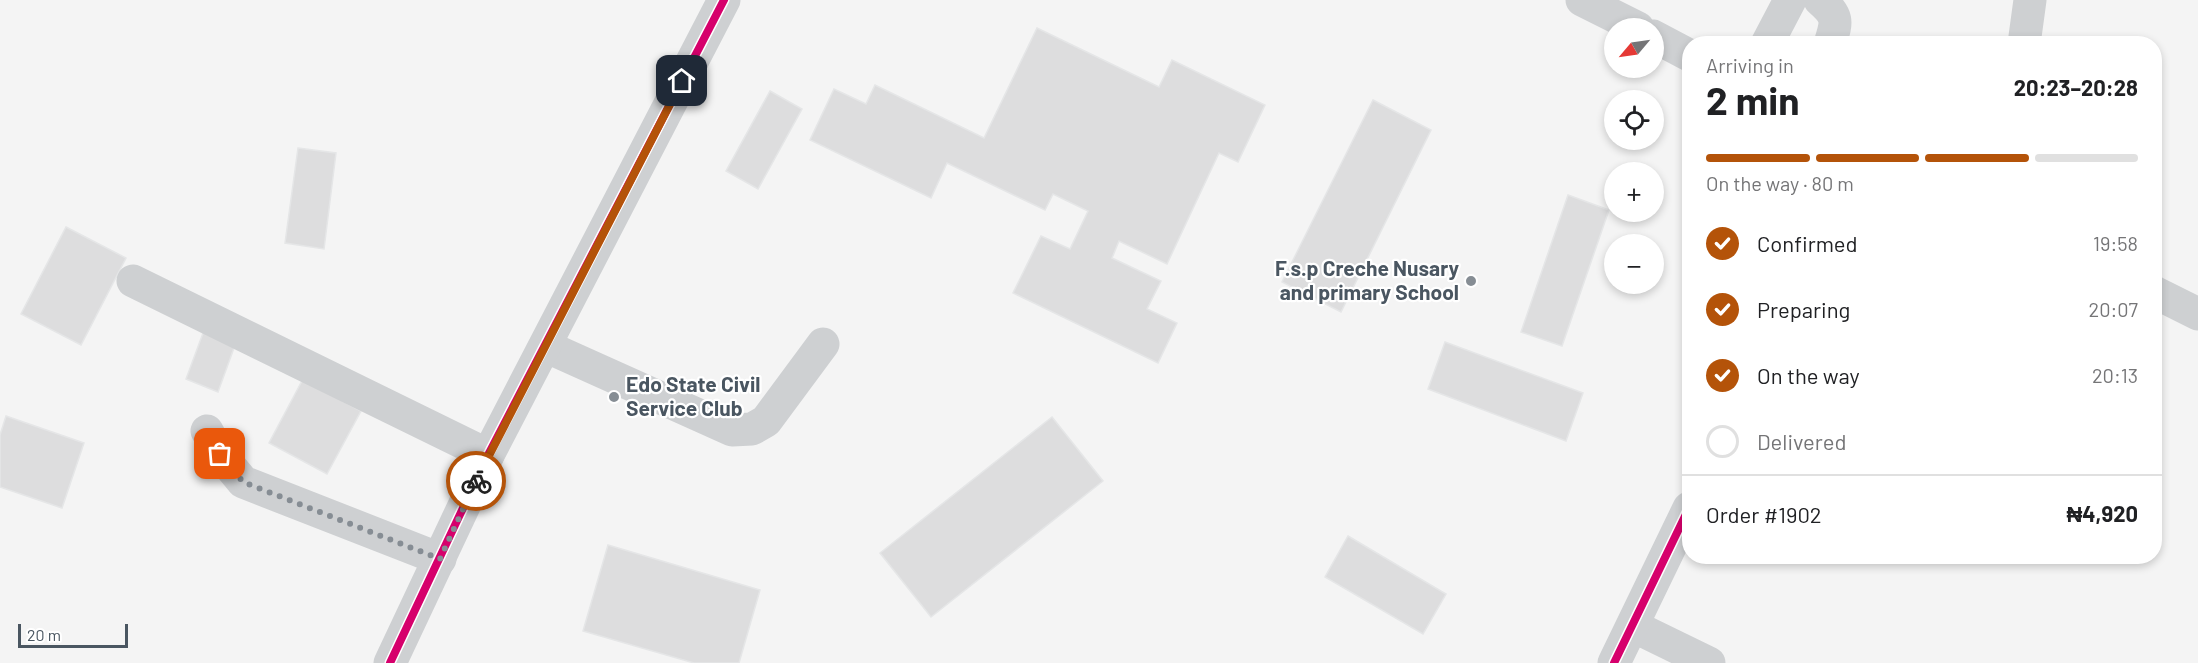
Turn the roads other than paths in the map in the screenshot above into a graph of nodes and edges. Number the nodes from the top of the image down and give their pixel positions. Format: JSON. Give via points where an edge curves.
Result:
{"nodes":[{"id":1,"x":724,"y":0,"type":"edge"},
{"id":2,"x":1582,"y":0,"type":"edge"},
{"id":3,"x":1790,"y":0,"type":"edge"},
{"id":4,"x":1820,"y":0,"type":"edge"},
{"id":5,"x":2030,"y":0,"type":"edge"},
{"id":6,"x":1618,"y":18,"type":"edge"},
{"id":7,"x":1771,"y":36,"type":"edge"},
{"id":8,"x":1832,"y":36,"type":"edge"},
{"id":9,"x":2025,"y":36,"type":"edge"},
{"id":10,"x":1664,"y":42,"type":"edge"},
{"id":11,"x":1682,"y":51,"type":"edge"},
{"id":12,"x":133,"y":281,"type":"dead end"},
{"id":13,"x":2162,"y":296,"type":"edge"},
{"id":14,"x":2198,"y":314,"type":"edge"},
{"id":15,"x":823,"y":345,"type":"dead end"},
{"id":16,"x":545,"y":346,"type":"junction"},
{"id":17,"x":207,"y":431,"type":"dead end"},
{"id":18,"x":489,"y":455,"type":"junction"},
{"id":19,"x":1682,"y":523,"type":"edge"},
{"id":20,"x":440,"y":559,"type":"junction"},
{"id":21,"x":1633,"y":626,"type":"junction"},
{"id":22,"x":390,"y":663,"type":"edge"},
{"id":23,"x":1614,"y":663,"type":"edge"},
{"id":24,"x":1709,"y":663,"type":"edge"}],
"edges":[{"from":1,"to":16,"type":"street"},
{"from":2,"to":6,"type":"street"},
{"from":3,"to":7,"type":"street"},
{"from":4,"to":8,"type":"street","via":[[1832,10],[1836,23]]},
{"from":5,"to":9,"type":"street"},
{"from":10,"to":11,"type":"street"},
{"from":12,"to":18,"type":"street"},
{"from":13,"to":14,"type":"street"},
{"from":15,"to":16,"type":"street","via":[[766,421],[752,429],[732,430]]},
{"from":16,"to":18,"type":"street"},
{"from":17,"to":20,"type":"street","via":[[243,482]]},
{"from":18,"to":20,"type":"street"},
{"from":19,"to":21,"type":"street"},
{"from":20,"to":22,"type":"street"},
{"from":21,"to":23,"type":"street"},
{"from":21,"to":24,"type":"street"}]}
